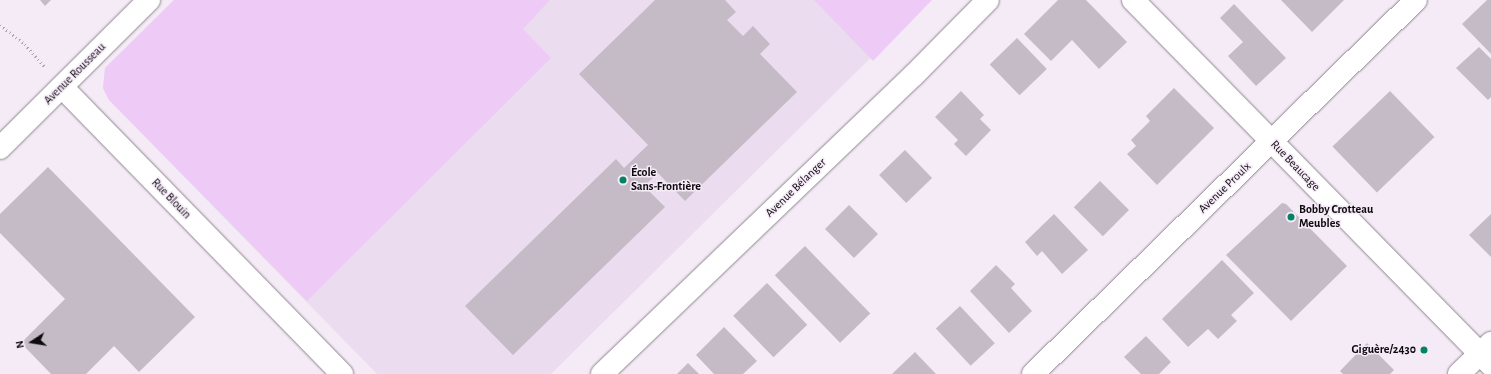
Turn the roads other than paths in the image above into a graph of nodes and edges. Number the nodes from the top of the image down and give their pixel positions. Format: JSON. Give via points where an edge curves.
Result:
{"nodes":[{"id":1,"x":149,"y":0,"type":"edge"},
{"id":2,"x":988,"y":0,"type":"edge"},
{"id":3,"x":1133,"y":0,"type":"edge"},
{"id":4,"x":1416,"y":0,"type":"edge"},
{"id":5,"x":62,"y":87,"type":"junction"},
{"id":6,"x":1272,"y":142,"type":"junction"},
{"id":7,"x":0,"y":148,"type":"edge"},
{"id":8,"x":1487,"y":354,"type":"edge"},
{"id":9,"x":342,"y":374,"type":"edge"},
{"id":10,"x":602,"y":374,"type":"edge"},
{"id":11,"x":1033,"y":374,"type":"edge"},
{"id":12,"x":1459,"y":374,"type":"edge"}],
"edges":[{"from":1,"to":5,"type":"street","name":"Avenue Rousseau"},
{"from":2,"to":10,"type":"street","name":"Avenue Bélanger","via":[[914,75]]},
{"from":3,"to":6,"type":"street","name":"Rue Beaucage"},
{"from":4,"to":6,"type":"street","name":"Avenue Proulx"},
{"from":5,"to":7,"type":"street","name":"Avenue Rousseau"},
{"from":5,"to":9,"type":"street","name":"Rue Blouin"},
{"from":6,"to":8,"type":"street","name":"Rue Beaucage"},
{"from":6,"to":11,"type":"street","name":"Avenue Proulx"},
{"from":8,"to":12,"type":"street"}]}
